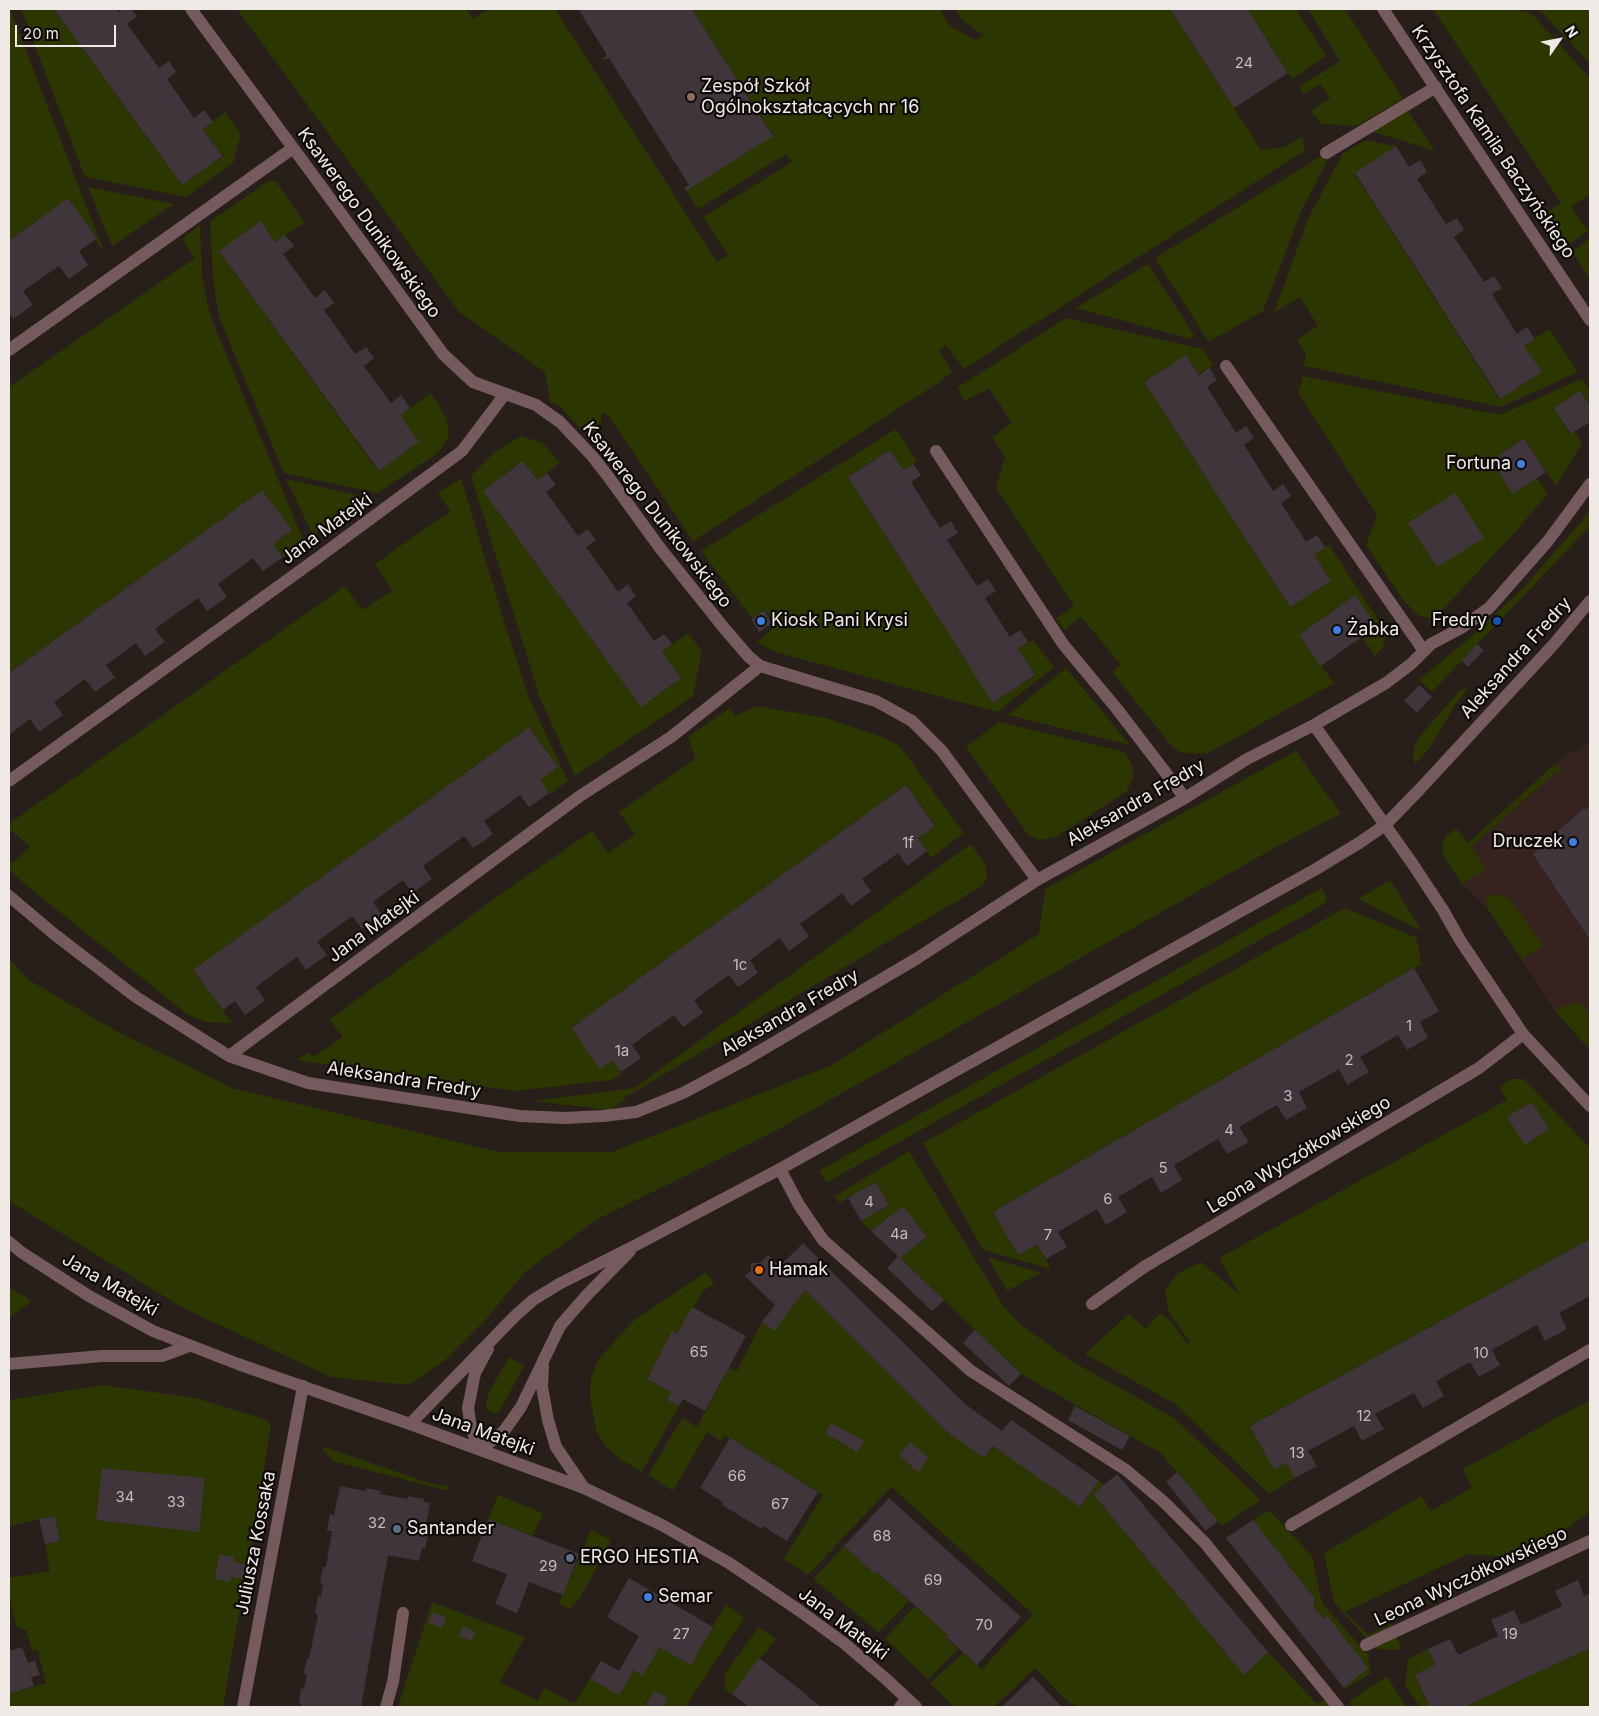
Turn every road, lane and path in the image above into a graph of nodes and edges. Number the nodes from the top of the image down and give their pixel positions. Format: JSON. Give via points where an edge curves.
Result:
{"nodes":[{"id":1,"x":191,"y":9,"type":"edge"},
{"id":2,"x":1383,"y":9,"type":"edge"},
{"id":3,"x":1436,"y":87,"type":"junction"},
{"id":4,"x":294,"y":148,"type":"junction"},
{"id":5,"x":1326,"y":153,"type":"dead end"},
{"id":6,"x":1590,"y":320,"type":"edge"},
{"id":7,"x":9,"y":350,"type":"edge"},
{"id":8,"x":1226,"y":366,"type":"dead end"},
{"id":9,"x":505,"y":394,"type":"junction"},
{"id":10,"x":936,"y":451,"type":"dead end"},
{"id":11,"x":1590,"y":484,"type":"edge"},
{"id":12,"x":1590,"y":601,"type":"edge"},
{"id":13,"x":1424,"y":651,"type":"junction"},
{"id":14,"x":760,"y":666,"type":"junction"},
{"id":15,"x":1314,"y":726,"type":"junction"},
{"id":16,"x":9,"y":781,"type":"edge"},
{"id":17,"x":1185,"y":798,"type":"junction"},
{"id":18,"x":1385,"y":825,"type":"junction"},
{"id":19,"x":1037,"y":880,"type":"junction"},
{"id":20,"x":9,"y":896,"type":"edge"},
{"id":21,"x":1523,"y":1034,"type":"junction"},
{"id":22,"x":229,"y":1056,"type":"junction"},
{"id":23,"x":1590,"y":1106,"type":"edge"},
{"id":24,"x":780,"y":1169,"type":"junction"},
{"id":25,"x":9,"y":1242,"type":"edge"},
{"id":26,"x":638,"y":1244,"type":"junction"},
{"id":27,"x":1092,"y":1304,"type":"dead end"},
{"id":28,"x":496,"y":1334,"type":"junction"},
{"id":29,"x":190,"y":1346,"type":"junction"},
{"id":30,"x":1590,"y":1350,"type":"edge"},
{"id":31,"x":543,"y":1360,"type":"junction"},
{"id":32,"x":9,"y":1364,"type":"edge"},
{"id":33,"x":303,"y":1386,"type":"junction"},
{"id":34,"x":410,"y":1424,"type":"junction"},
{"id":35,"x":480,"y":1450,"type":"junction"},
{"id":36,"x":584,"y":1488,"type":"junction"},
{"id":37,"x":1291,"y":1525,"type":"dead end"},
{"id":38,"x":1590,"y":1541,"type":"edge"},
{"id":39,"x":403,"y":1613,"type":"dead end"},
{"id":40,"x":1366,"y":1646,"type":"dead end"},
{"id":41,"x":908,"y":1705,"type":"edge"},
{"id":42,"x":243,"y":1707,"type":"edge"},
{"id":43,"x":386,"y":1707,"type":"edge"},
{"id":44,"x":1338,"y":1707,"type":"edge"}],
"edges":[{"from":1,"to":4,"type":"street","name":"Ksawerego Dunikowskiego"},
{"from":2,"to":3,"type":"street","name":"Krzysztofa Kamila Baczyńskiego"},
{"from":3,"to":5,"type":"street"},
{"from":3,"to":6,"type":"street","name":"Krzysztofa Kamila Baczyńskiego"},
{"from":4,"to":7,"type":"street"},
{"from":4,"to":9,"type":"street","name":"Ksawerego Dunikowskiego","via":[[443,354],[473,382]]},
{"from":8,"to":13,"type":"street"},
{"from":9,"to":14,"type":"street","name":"Ksawerego Dunikowskiego","via":[[536,405],[560,422],[580,443],[724,628]]},
{"from":9,"to":16,"type":"street","name":"Jana Matejki","via":[[462,451]]},
{"from":10,"to":17,"type":"street","via":[[1062,644],[1117,708]]},
{"from":11,"to":13,"type":"street","name":"Aleksandra Fredry","via":[[1548,541],[1489,608]]},
{"from":12,"to":18,"type":"street","name":"Aleksandra Fredry"},
{"from":13,"to":15,"type":"street","name":"Aleksandra Fredry","via":[[1386,683]]},
{"from":14,"to":19,"type":"street","name":"Ksawerego Dunikowskiego","via":[[876,701],[912,721],[942,751]]},
{"from":14,"to":22,"type":"street","name":"Jana Matejki","via":[[671,736],[580,796]]},
{"from":15,"to":17,"type":"street","name":"Aleksandra Fredry","via":[[1247,759]]},
{"from":15,"to":18,"type":"street"},
{"from":17,"to":19,"type":"street","name":"Aleksandra Fredry"},
{"from":18,"to":21,"type":"street"},
{"from":18,"to":24,"type":"street","name":"Aleksandra Fredry","via":[[1316,869]]},
{"from":19,"to":22,"type":"street","name":"Aleksandra Fredry","via":[[916,959],[743,1061],[683,1093],[636,1112],[565,1118],[520,1116],[308,1083]]},
{"from":20,"to":22,"type":"street","via":[[136,997]]},
{"from":21,"to":23,"type":"street"},
{"from":21,"to":27,"type":"street","name":"Leona Wyczółkowskiego","via":[[1479,1068],[1144,1267]]},
{"from":24,"to":26,"type":"street","name":"Aleksandra Fredry"},
{"from":24,"to":44,"type":"street","via":[[823,1240],[970,1371],[1126,1470],[1164,1502],[1205,1543]]},
{"from":25,"to":29,"type":"street","name":"Jana Matejki","via":[[89,1296],[153,1331]]},
{"from":26,"to":28,"type":"street","name":"Aleksandra Fredry","via":[[533,1300]]},
{"from":26,"to":31,"type":"street","name":"Aleksandra Fredry","via":[[560,1326]]},
{"from":28,"to":34,"type":"street","name":"Aleksandra Fredry"},
{"from":28,"to":35,"type":"street","name":"Aleksandra Fredry","via":[[475,1373],[468,1408],[470,1428]]},
{"from":29,"to":32,"type":"street","via":[[162,1356],[102,1356]]},
{"from":29,"to":33,"type":"street","name":"Jana Matejki"},
{"from":30,"to":37,"type":"street"},
{"from":31,"to":35,"type":"street","name":"Aleksandra Fredry","via":[[521,1407],[504,1431]]},
{"from":31,"to":36,"type":"street","name":"Aleksandra Fredry","via":[[542,1387],[556,1447]]},
{"from":33,"to":34,"type":"street","name":"Jana Matejki"},
{"from":33,"to":42,"type":"street","name":"Juliusza Kossaka"},
{"from":34,"to":35,"type":"street","name":"Jana Matejki"},
{"from":35,"to":36,"type":"street","name":"Jana Matejki"},
{"from":36,"to":41,"type":"street","name":"Jana Matejki","via":[[662,1525],[729,1563],[845,1644]]},
{"from":38,"to":40,"type":"street","name":"Leona Wyczółkowskiego"},
{"from":39,"to":43,"type":"street"}]}
